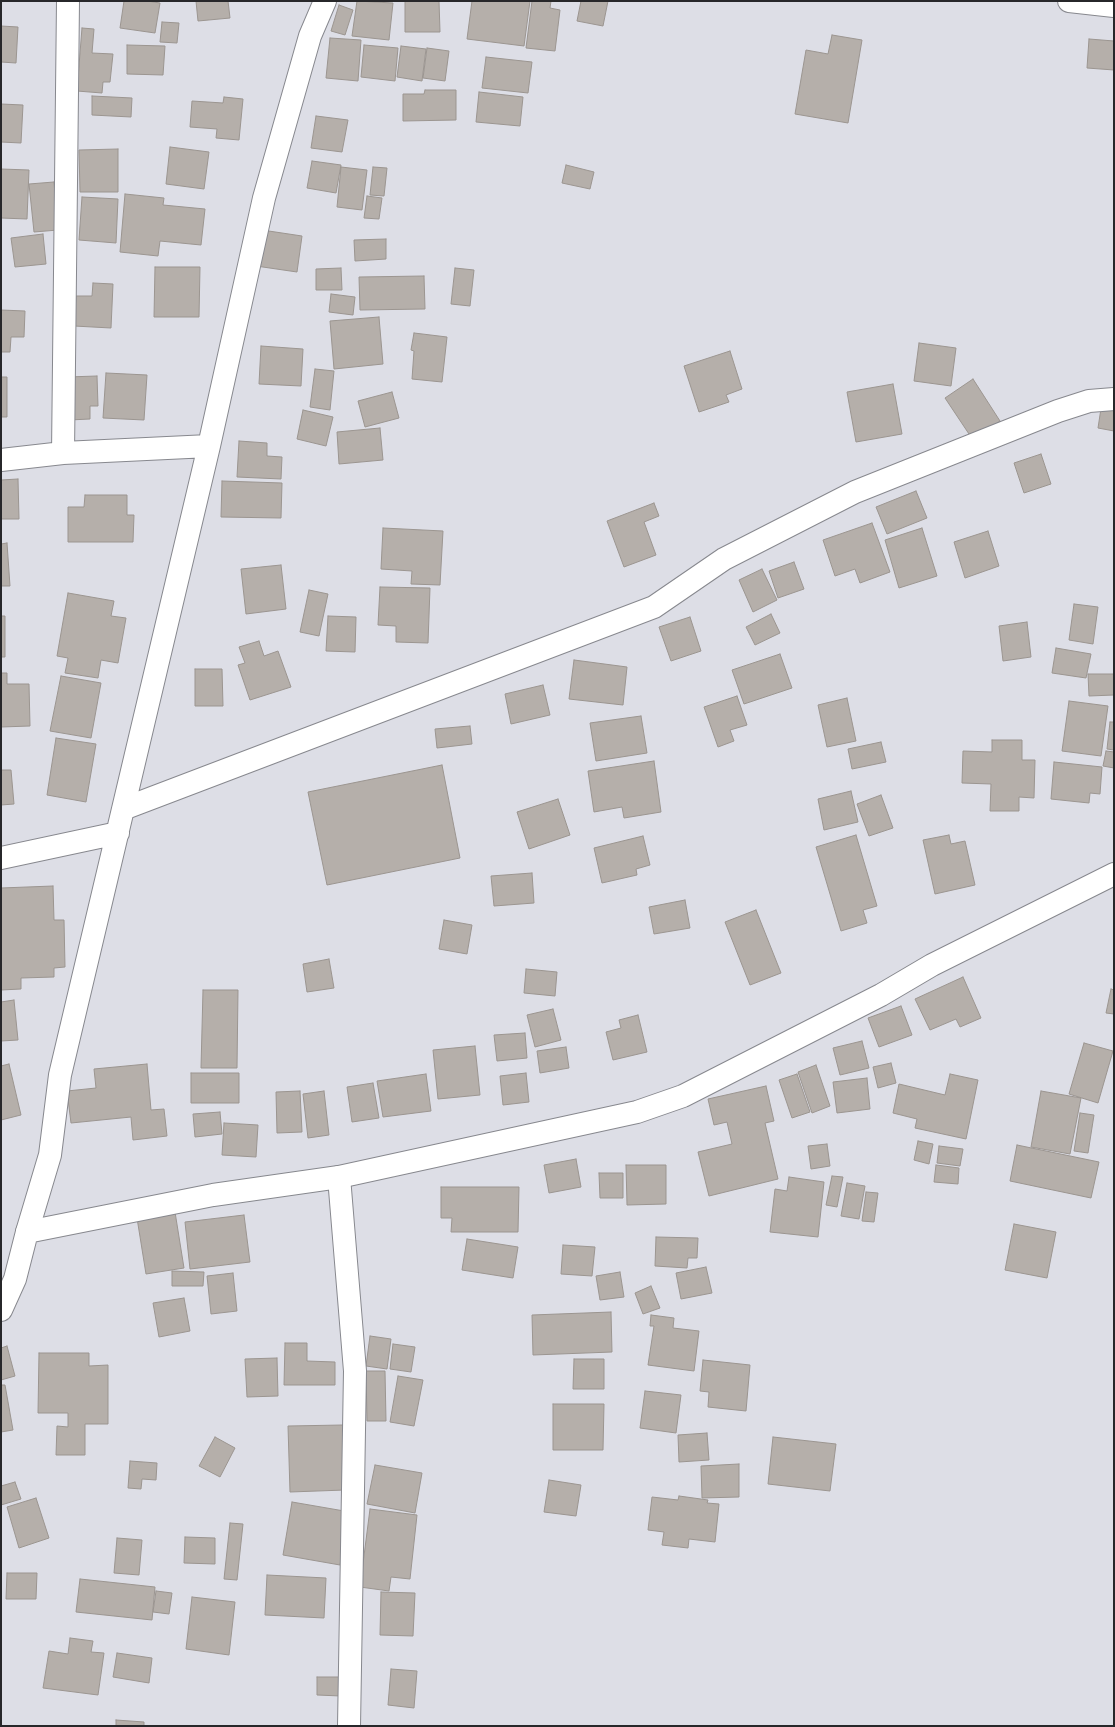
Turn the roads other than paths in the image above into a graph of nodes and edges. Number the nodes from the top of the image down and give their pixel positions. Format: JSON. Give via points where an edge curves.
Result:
{"nodes":[{"id":1,"x":68,"y":1,"type":"edge"},
{"id":2,"x":325,"y":1,"type":"edge"},
{"id":3,"x":1069,"y":1,"type":"edge"},
{"id":4,"x":1114,"y":6,"type":"edge"},
{"id":5,"x":1114,"y":399,"type":"edge"},
{"id":6,"x":209,"y":446,"type":"junction"},
{"id":7,"x":63,"y":453,"type":"junction"},
{"id":8,"x":1,"y":460,"type":"edge"},
{"id":9,"x":124,"y":809,"type":"junction"},
{"id":10,"x":118,"y":833,"type":"junction"},
{"id":11,"x":1,"y":858,"type":"edge"},
{"id":12,"x":1114,"y":874,"type":"edge"},
{"id":13,"x":339,"y":1177,"type":"junction"},
{"id":14,"x":27,"y":1232,"type":"junction"},
{"id":15,"x":1,"y":1310,"type":"edge"},
{"id":16,"x":349,"y":1726,"type":"edge"}],
"edges":[{"from":1,"to":7,"type":"street"},
{"from":2,"to":6,"type":"street","via":[[310,36],[264,198]]},
{"from":3,"to":4,"type":"street"},
{"from":5,"to":9,"type":"street","via":[[1089,401],[1058,411],[855,492],[724,559],[654,608]]},
{"from":6,"to":7,"type":"street"},
{"from":6,"to":9,"type":"street"},
{"from":7,"to":8,"type":"street"},
{"from":9,"to":10,"type":"street"},
{"from":10,"to":11,"type":"street"},
{"from":10,"to":14,"type":"street","via":[[60,1075],[50,1155]]},
{"from":12,"to":13,"type":"street","via":[[932,965],[881,995],[683,1096],[637,1112]]},
{"from":13,"to":14,"type":"street","via":[[213,1195]]},
{"from":13,"to":16,"type":"street","via":[[355,1370]]},
{"from":14,"to":15,"type":"street","via":[[15,1279]]}]}
